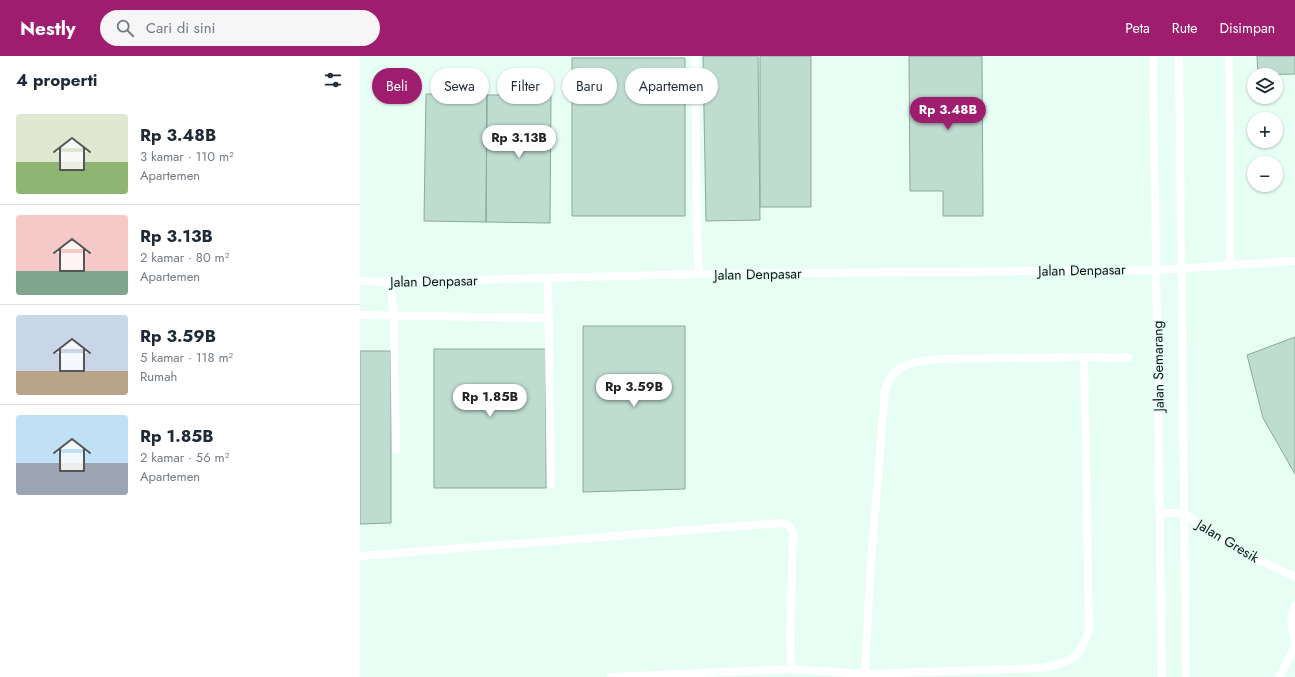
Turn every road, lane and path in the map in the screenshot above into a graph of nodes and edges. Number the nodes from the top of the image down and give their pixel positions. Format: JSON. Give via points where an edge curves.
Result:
{"nodes":[{"id":1,"x":695,"y":56,"type":"edge"},
{"id":2,"x":1153,"y":56,"type":"edge"},
{"id":3,"x":1179,"y":56,"type":"edge"},
{"id":4,"x":1229,"y":56,"type":"edge"},
{"id":5,"x":1295,"y":261,"type":"edge"},
{"id":6,"x":1230,"y":266,"type":"junction"},
{"id":7,"x":1181,"y":269,"type":"junction"},
{"id":8,"x":1156,"y":270,"type":"junction"},
{"id":9,"x":699,"y":274,"type":"junction"},
{"id":10,"x":548,"y":278,"type":"junction"},
{"id":11,"x":360,"y":281,"type":"edge"},
{"id":12,"x":390,"y":282,"type":"junction"},
{"id":13,"x":360,"y":315,"type":"edge"},
{"id":14,"x":394,"y":315,"type":"junction"},
{"id":15,"x":549,"y":318,"type":"junction"},
{"id":16,"x":1084,"y":357,"type":"junction"},
{"id":17,"x":1128,"y":358,"type":"dead end"},
{"id":18,"x":396,"y":450,"type":"dead end"},
{"id":19,"x":551,"y":484,"type":"dead end"},
{"id":20,"x":1160,"y":513,"type":"junction"},
{"id":21,"x":1184,"y":513,"type":"junction"},
{"id":22,"x":360,"y":556,"type":"edge"},
{"id":23,"x":1295,"y":577,"type":"edge"},
{"id":24,"x":1295,"y":605,"type":"edge"},
{"id":25,"x":1295,"y":641,"type":"edge"},
{"id":26,"x":1295,"y":646,"type":"edge"},
{"id":27,"x":791,"y":668,"type":"junction"},
{"id":28,"x":865,"y":675,"type":"edge"},
{"id":29,"x":611,"y":677,"type":"edge"},
{"id":30,"x":1162,"y":677,"type":"edge"},
{"id":31,"x":1186,"y":677,"type":"edge"},
{"id":32,"x":1279,"y":677,"type":"edge"}],
"edges":[{"from":1,"to":9,"type":"lane"},
{"from":2,"to":8,"type":"lane","name":"Jalan Semarang"},
{"from":3,"to":7,"type":"lane","name":"Jalan Semarang"},
{"from":4,"to":6,"type":"lane"},
{"from":5,"to":6,"type":"lane","name":"Jalan Denpasar"},
{"from":6,"to":7,"type":"lane","name":"Jalan Denpasar"},
{"from":7,"to":8,"type":"lane","name":"Jalan Denpasar"},
{"from":7,"to":21,"type":"lane","name":"Jalan Semarang"},
{"from":8,"to":9,"type":"lane","name":"Jalan Denpasar"},
{"from":8,"to":20,"type":"lane","name":"Jalan Semarang"},
{"from":9,"to":10,"type":"lane","name":"Jalan Denpasar"},
{"from":10,"to":12,"type":"lane","name":"Jalan Denpasar"},
{"from":10,"to":15,"type":"lane"},
{"from":11,"to":12,"type":"lane","name":"Jalan Denpasar"},
{"from":12,"to":14,"type":"lane"},
{"from":13,"to":14,"type":"lane"},
{"from":14,"to":15,"type":"lane"},
{"from":14,"to":18,"type":"lane"},
{"from":15,"to":19,"type":"lane"},
{"from":16,"to":17,"type":"lane"},
{"from":16,"to":28,"type":"lane","via":[[918,361],[906,364],[887,381],[870,574]]},
{"from":16,"to":28,"type":"lane","via":[[1088,630],[1076,657],[1042,668]]},
{"from":20,"to":21,"type":"lane","name":"Jalan Gresik"},
{"from":20,"to":30,"type":"lane","name":"Jalan Semarang"},
{"from":21,"to":23,"type":"lane","name":"Jalan Gresik","via":[[1251,556]]},
{"from":21,"to":31,"type":"lane","name":"Jalan Semarang"},
{"from":22,"to":27,"type":"lane","via":[[781,523],[789,525],[793,533]]},
{"from":24,"to":25,"type":"lane","via":[[1290,627]]},
{"from":26,"to":32,"type":"lane"},
{"from":27,"to":28,"type":"lane"},
{"from":27,"to":29,"type":"lane"}]}
